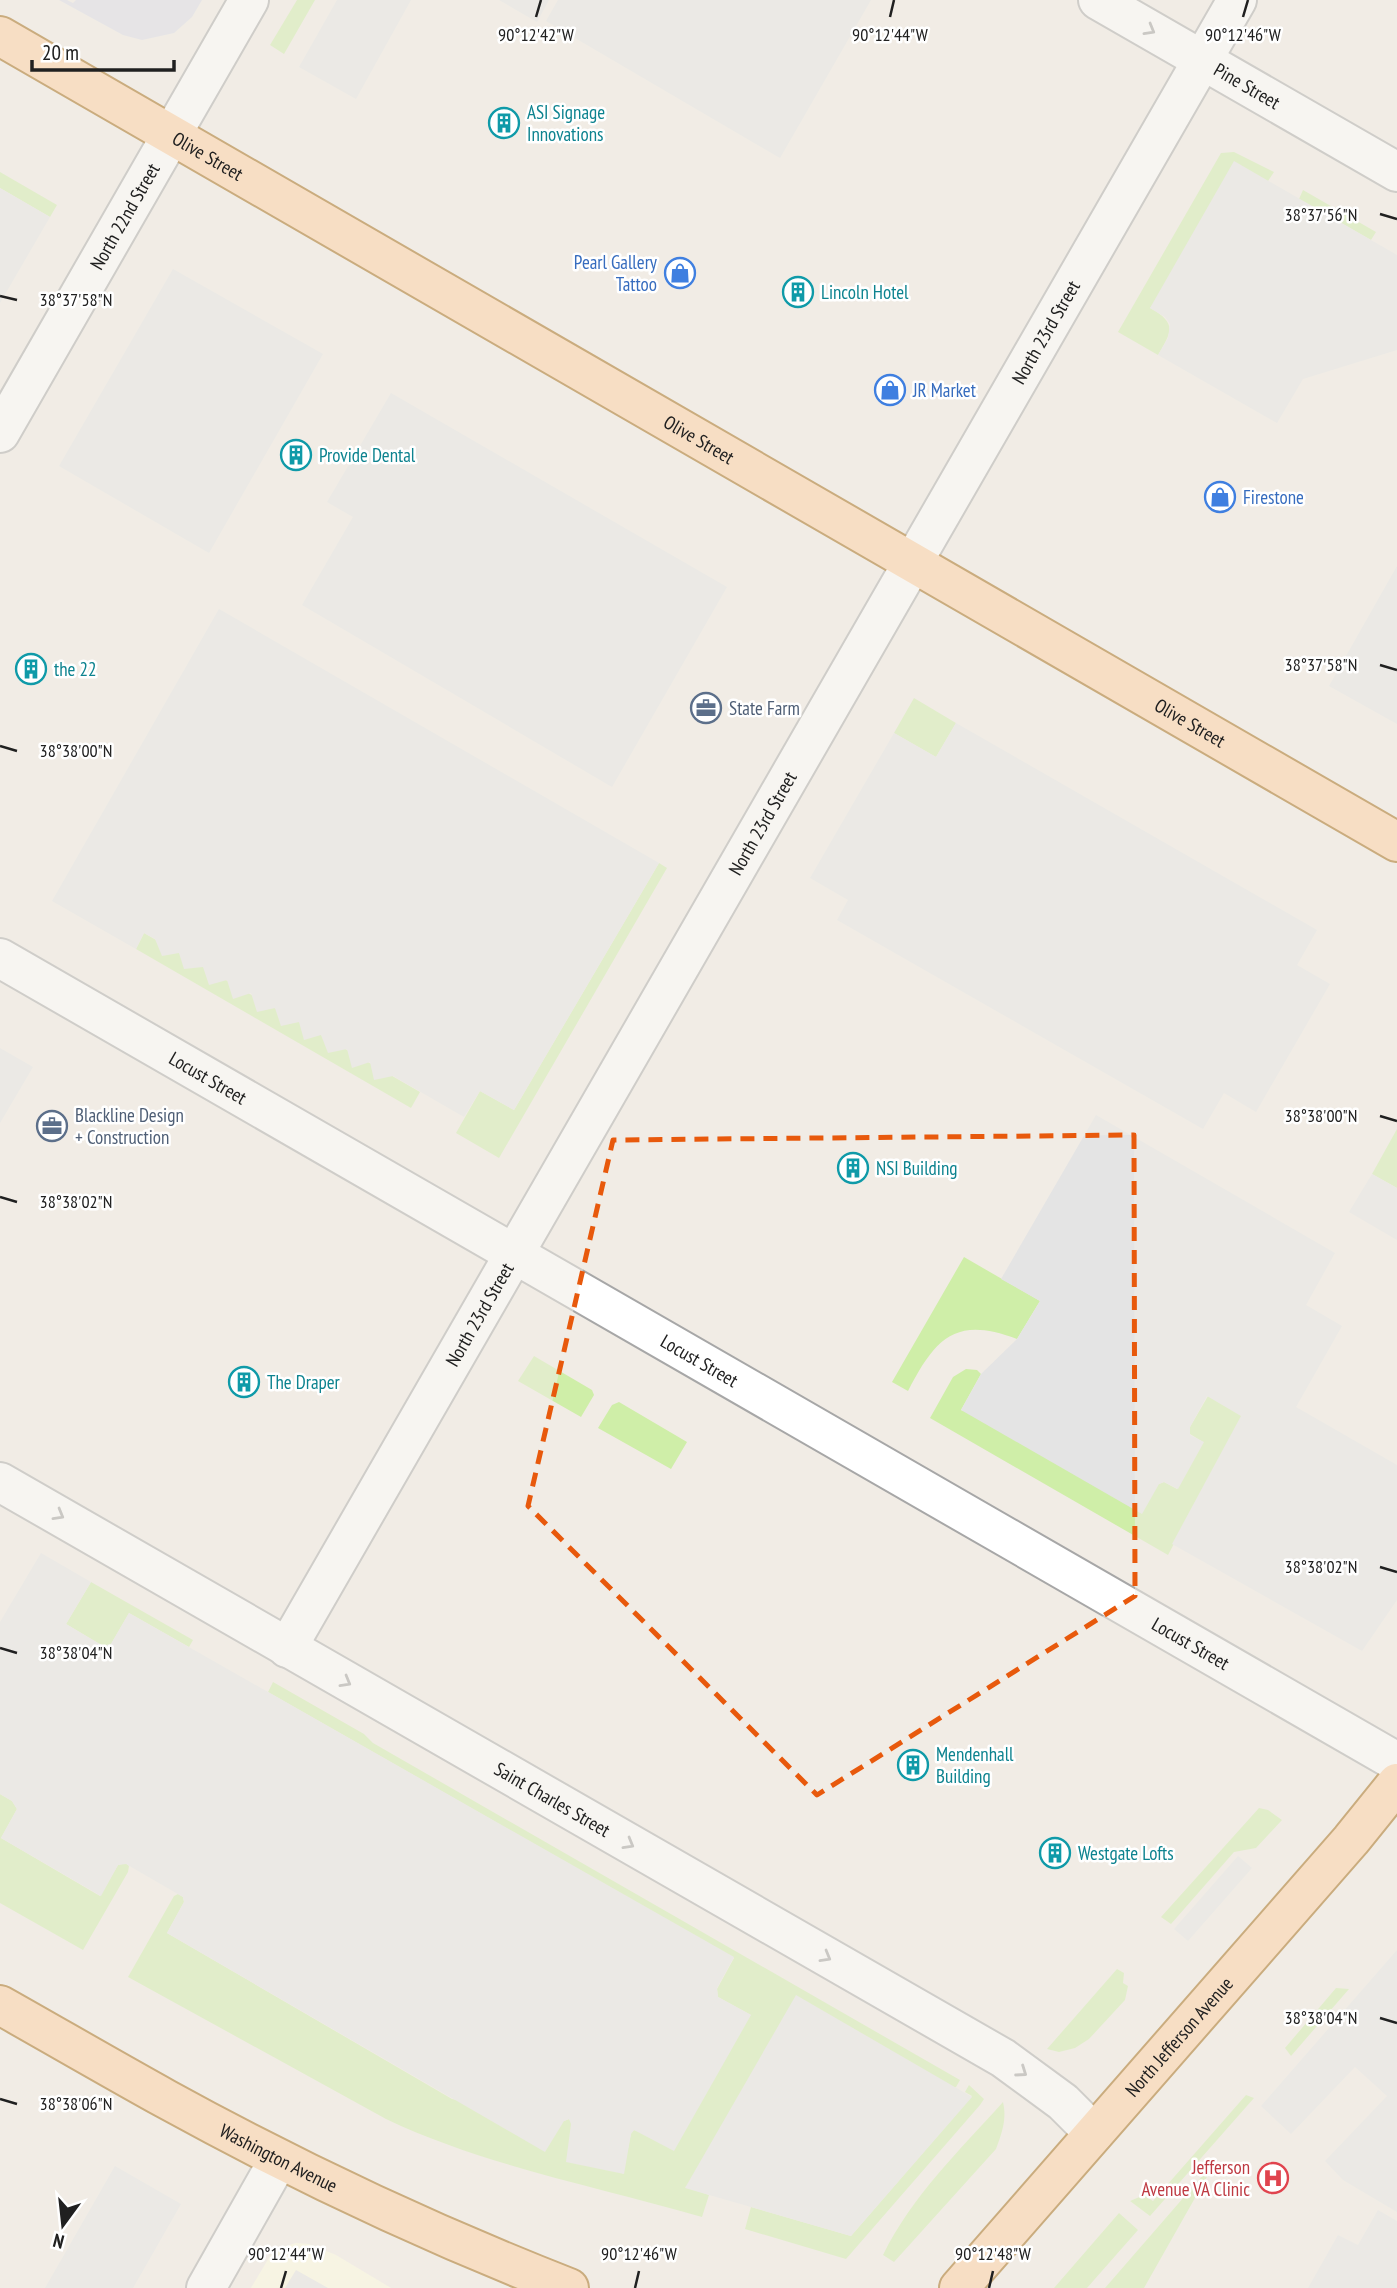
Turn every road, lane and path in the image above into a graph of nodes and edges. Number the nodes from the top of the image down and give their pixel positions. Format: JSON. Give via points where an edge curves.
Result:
{"nodes":[{"id":1,"x":249,"y":0,"type":"edge"},
{"id":2,"x":1098,"y":0,"type":"edge"},
{"id":3,"x":1237,"y":0,"type":"edge"},
{"id":4,"x":0,"y":36,"type":"edge"},
{"id":5,"x":1202,"y":60,"type":"junction"},
{"id":6,"x":170,"y":134,"type":"junction"},
{"id":7,"x":1397,"y":172,"type":"edge"},
{"id":8,"x":0,"y":433,"type":"edge"},
{"id":9,"x":913,"y":562,"type":"junction"},
{"id":10,"x":1397,"y":842,"type":"edge"},
{"id":11,"x":0,"y":958,"type":"edge"},
{"id":12,"x":515,"y":1253,"type":"junction"},
{"id":13,"x":0,"y":1482,"type":"edge"},
{"id":14,"x":287,"y":1648,"type":"junction"},
{"id":15,"x":1397,"y":1762,"type":"edge"},
{"id":16,"x":1397,"y":1783,"type":"edge"},
{"id":17,"x":0,"y":2005,"type":"edge"},
{"id":18,"x":1094,"y":2133,"type":"junction"},
{"id":19,"x":279,"y":2159,"type":"junction"},
{"id":20,"x":206,"y":2288,"type":"edge"},
{"id":21,"x":569,"y":2288,"type":"edge"},
{"id":22,"x":959,"y":2288,"type":"edge"}],
"edges":[{"from":1,"to":6,"type":"street","name":"North 22nd Street"},
{"from":2,"to":5,"type":"street","name":"Pine Street","one_way":true},
{"from":3,"to":5,"type":"street","name":"North 23rd Street"},
{"from":4,"to":6,"type":"main road","name":"Olive Street"},
{"from":5,"to":7,"type":"street","name":"Pine Street"},
{"from":5,"to":9,"type":"street","name":"North 23rd Street"},
{"from":6,"to":8,"type":"street","name":"North 22nd Street"},
{"from":6,"to":9,"type":"main road","name":"Olive Street"},
{"from":9,"to":10,"type":"main road","name":"Olive Street"},
{"from":9,"to":12,"type":"street","name":"North 23rd Street"},
{"from":11,"to":12,"type":"street","name":"Locust Street"},
{"from":12,"to":14,"type":"street","name":"North 23rd Street"},
{"from":12,"to":15,"type":"street","name":"Locust Street"},
{"from":13,"to":14,"type":"street","name":"Saint Charles Street","one_way":true},
{"from":14,"to":18,"type":"street","name":"Saint Charles Street","one_way":true,"via":[[1003,2058],[1063,2102]]},
{"from":16,"to":18,"type":"main road","name":"North Jefferson Avenue"},
{"from":17,"to":19,"type":"main road","name":"Washington Avenue"},
{"from":18,"to":22,"type":"main road","name":"North Jefferson Avenue"},
{"from":19,"to":20,"type":"street"},
{"from":19,"to":21,"type":"main road","name":"Washington Avenue"}]}
